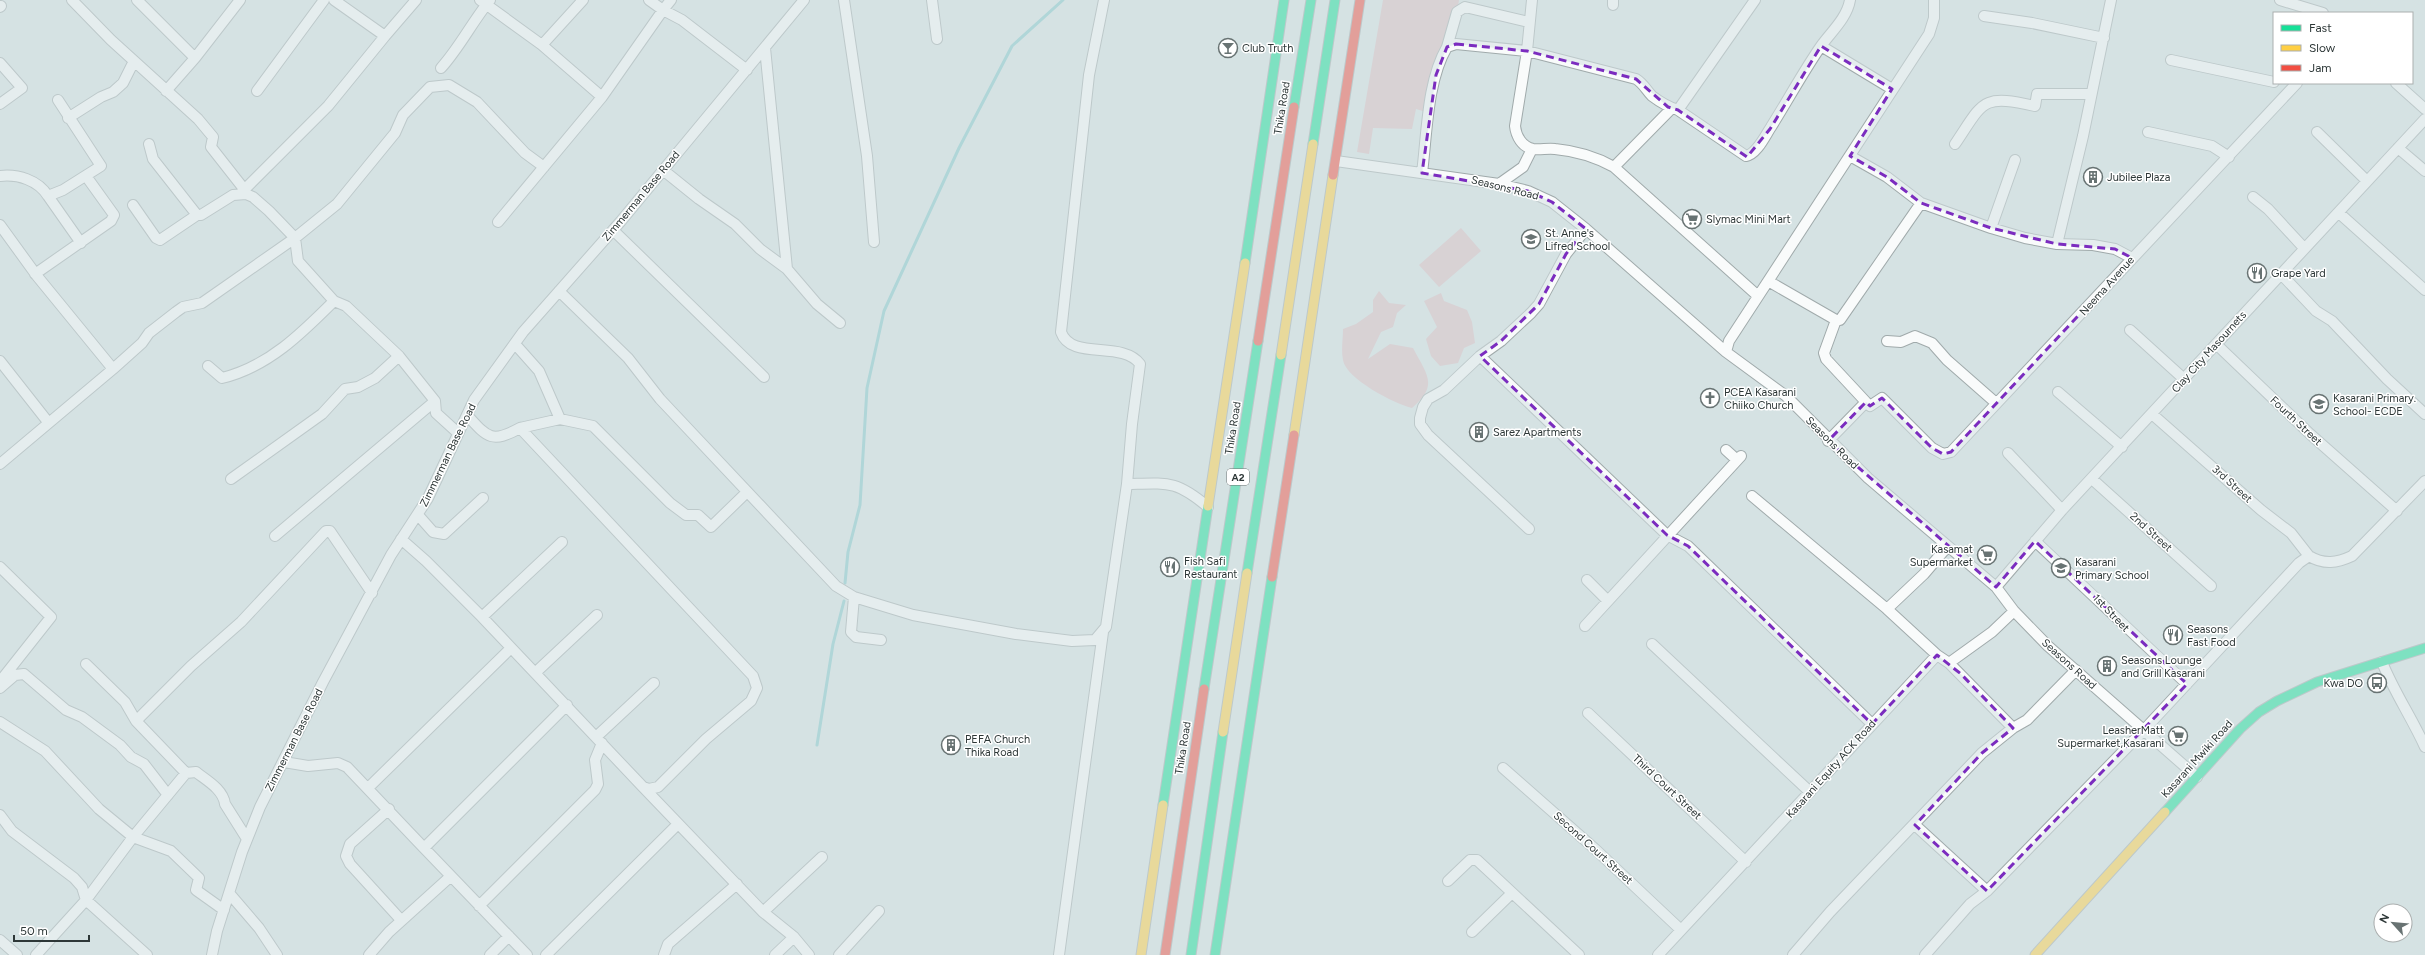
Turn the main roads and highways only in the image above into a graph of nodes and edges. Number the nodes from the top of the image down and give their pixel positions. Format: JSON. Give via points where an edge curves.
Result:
{"nodes":[{"id":1,"x":1284,"y":0,"type":"edge"},
{"id":2,"x":1311,"y":0,"type":"edge"},
{"id":3,"x":1336,"y":0,"type":"edge"},
{"id":4,"x":1360,"y":0,"type":"edge"},
{"id":5,"x":2425,"y":648,"type":"edge"},
{"id":6,"x":1141,"y":955,"type":"edge"},
{"id":7,"x":1165,"y":955,"type":"edge"},
{"id":8,"x":1191,"y":955,"type":"edge"},
{"id":9,"x":1215,"y":955,"type":"edge"},
{"id":10,"x":2035,"y":955,"type":"edge"}],
"edges":[{"from":1,"to":6,"type":"main road","name":"Thika Road"},
{"from":2,"to":7,"type":"main road","name":"Thika Road","number":"A2","via":[[1178,855]]},
{"from":3,"to":8,"type":"main road","number":"A2","via":[[1202,869]]},
{"from":4,"to":9,"type":"main road"},
{"from":5,"to":10,"type":"main road","name":"Kasarani Mwiki Road","via":[[2316,684],[2258,713],[2230,740]]}]}
